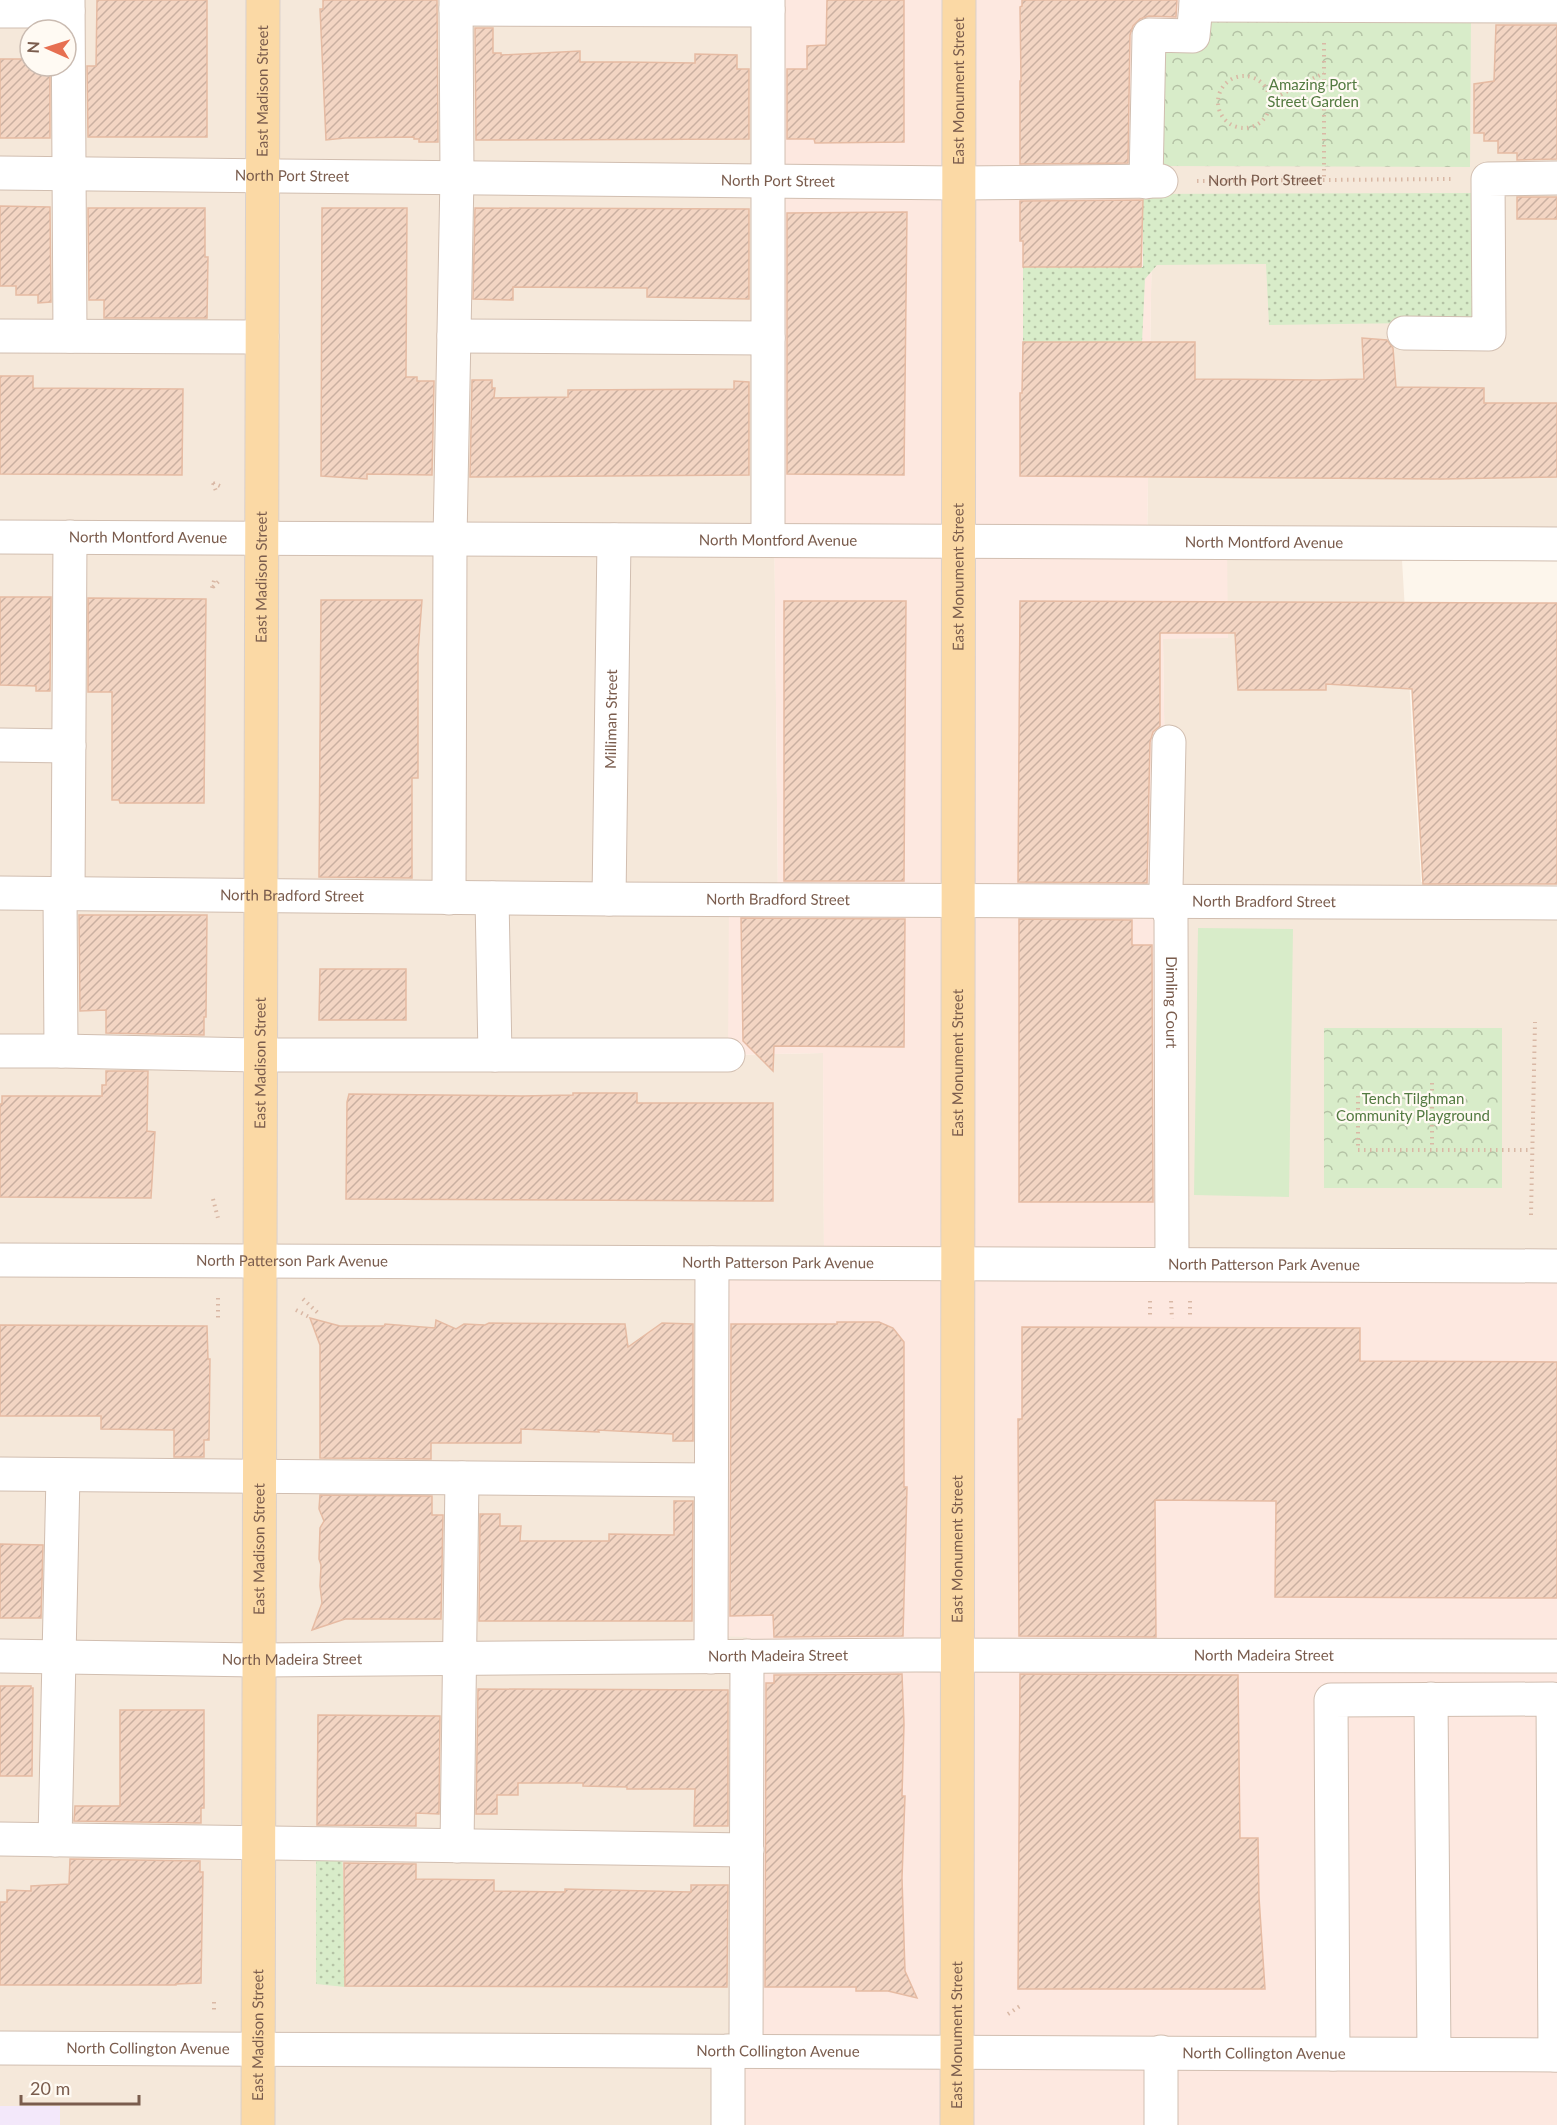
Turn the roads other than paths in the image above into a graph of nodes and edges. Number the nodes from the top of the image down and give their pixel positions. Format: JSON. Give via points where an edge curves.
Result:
{"nodes":[{"id":1,"x":263,"y":0,"type":"edge"},
{"id":2,"x":959,"y":0,"type":"edge"},
{"id":3,"x":1196,"y":2,"type":"edge"},
{"id":4,"x":456,"y":5,"type":"edge"},
{"id":5,"x":768,"y":5,"type":"edge"},
{"id":6,"x":68,"y":6,"type":"edge"},
{"id":7,"x":1557,"y":6,"type":"edge"},
{"id":8,"x":0,"y":10,"type":"edge"},
{"id":9,"x":0,"y":173,"type":"edge"},
{"id":10,"x":68,"y":174,"type":"junction"},
{"id":11,"x":262,"y":177,"type":"junction"},
{"id":12,"x":457,"y":177,"type":"junction"},
{"id":13,"x":1557,"y":178,"type":"edge"},
{"id":14,"x":768,"y":181,"type":"junction"},
{"id":15,"x":959,"y":183,"type":"junction"},
{"id":16,"x":1404,"y":333,"type":"dead end"},
{"id":17,"x":0,"y":336,"type":"edge"},
{"id":18,"x":70,"y":336,"type":"junction"},
{"id":19,"x":454,"y":336,"type":"junction"},
{"id":20,"x":262,"y":337,"type":"junction"},
{"id":21,"x":768,"y":338,"type":"junction"},
{"id":22,"x":0,"y":537,"type":"edge"},
{"id":23,"x":70,"y":537,"type":"junction"},
{"id":24,"x":262,"y":538,"type":"junction"},
{"id":25,"x":450,"y":539,"type":"junction"},
{"id":26,"x":614,"y":540,"type":"junction"},
{"id":27,"x":768,"y":540,"type":"junction"},
{"id":28,"x":958,"y":541,"type":"junction"},
{"id":29,"x":1557,"y":544,"type":"edge"},
{"id":30,"x":1170,"y":742,"type":"dead end"},
{"id":31,"x":0,"y":745,"type":"edge"},
{"id":32,"x":69,"y":746,"type":"junction"},
{"id":33,"x":0,"y":893,"type":"edge"},
{"id":34,"x":64,"y":894,"type":"junction"},
{"id":35,"x":261,"y":896,"type":"junction"},
{"id":36,"x":449,"y":898,"type":"junction"},
{"id":37,"x":492,"y":898,"type":"junction"},
{"id":38,"x":609,"y":899,"type":"junction"},
{"id":39,"x":958,"y":899,"type":"junction"},
{"id":40,"x":1166,"y":901,"type":"junction"},
{"id":41,"x":1557,"y":903,"type":"edge"},
{"id":42,"x":0,"y":1051,"type":"edge"},
{"id":43,"x":61,"y":1051,"type":"junction"},
{"id":44,"x":261,"y":1055,"type":"junction"},
{"id":45,"x":495,"y":1055,"type":"junction"},
{"id":46,"x":728,"y":1055,"type":"dead end"},
{"id":47,"x":0,"y":1260,"type":"edge"},
{"id":48,"x":261,"y":1261,"type":"junction"},
{"id":49,"x":712,"y":1263,"type":"junction"},
{"id":50,"x":958,"y":1264,"type":"junction"},
{"id":51,"x":1172,"y":1264,"type":"junction"},
{"id":52,"x":1557,"y":1266,"type":"edge"},
{"id":53,"x":0,"y":1474,"type":"edge"},
{"id":54,"x":63,"y":1475,"type":"junction"},
{"id":55,"x":260,"y":1476,"type":"junction"},
{"id":56,"x":462,"y":1478,"type":"junction"},
{"id":57,"x":711,"y":1480,"type":"junction"},
{"id":58,"x":957,"y":1655,"type":"junction"},
{"id":59,"x":0,"y":1656,"type":"edge"},
{"id":60,"x":747,"y":1656,"type":"junction"},
{"id":61,"x":1557,"y":1656,"type":"edge"},
{"id":62,"x":59,"y":1657,"type":"junction"},
{"id":63,"x":711,"y":1657,"type":"junction"},
{"id":64,"x":460,"y":1659,"type":"junction"},
{"id":65,"x":259,"y":1660,"type":"junction"},
{"id":66,"x":1431,"y":1699,"type":"junction"},
{"id":67,"x":0,"y":1839,"type":"edge"},
{"id":68,"x":55,"y":1840,"type":"junction"},
{"id":69,"x":259,"y":1842,"type":"junction"},
{"id":70,"x":457,"y":1846,"type":"junction"},
{"id":71,"x":747,"y":1850,"type":"junction"},
{"id":72,"x":0,"y":2048,"type":"edge"},
{"id":73,"x":258,"y":2049,"type":"junction"},
{"id":74,"x":737,"y":2051,"type":"junction"},
{"id":75,"x":957,"y":2052,"type":"junction"},
{"id":76,"x":1161,"y":2052,"type":"junction"},
{"id":77,"x":1333,"y":2054,"type":"junction"},
{"id":78,"x":1434,"y":2054,"type":"junction"},
{"id":79,"x":1556,"y":2055,"type":"edge"},
{"id":80,"x":258,"y":2125,"type":"edge"},
{"id":81,"x":728,"y":2125,"type":"edge"},
{"id":82,"x":957,"y":2125,"type":"edge"},
{"id":83,"x":1161,"y":2125,"type":"edge"}],
"edges":[{"from":1,"to":11,"type":"main road","name":"East Madison Street"},
{"from":2,"to":15,"type":"main road","name":"East Monument Street"},
{"from":3,"to":7,"type":"street"},
{"from":3,"to":15,"type":"street","name":"North Port Street","via":[[1193,36],[1149,36],[1153,182]]},
{"from":4,"to":5,"type":"street"},
{"from":4,"to":12,"type":"street"},
{"from":5,"to":14,"type":"street"},
{"from":6,"to":8,"type":"street"},
{"from":6,"to":10,"type":"street"},
{"from":9,"to":10,"type":"street","name":"North Port Street"},
{"from":10,"to":11,"type":"street","name":"North Port Street"},
{"from":10,"to":18,"type":"street"},
{"from":11,"to":12,"type":"street","name":"North Port Street"},
{"from":11,"to":20,"type":"main road","name":"East Madison Street"},
{"from":12,"to":14,"type":"street","name":"North Port Street"},
{"from":12,"to":19,"type":"street"},
{"from":13,"to":16,"type":"street","via":[[1488,179],[1489,334]]},
{"from":14,"to":15,"type":"street","name":"North Port Street"},
{"from":14,"to":21,"type":"street"},
{"from":15,"to":28,"type":"main road","name":"East Monument Street"},
{"from":17,"to":18,"type":"street"},
{"from":18,"to":20,"type":"street"},
{"from":19,"to":21,"type":"street"},
{"from":19,"to":25,"type":"street"},
{"from":20,"to":24,"type":"main road","name":"East Madison Street"},
{"from":21,"to":27,"type":"street"},
{"from":22,"to":23,"type":"street","name":"North Montford Avenue"},
{"from":23,"to":24,"type":"street","name":"North Montford Avenue"},
{"from":23,"to":32,"type":"street"},
{"from":24,"to":25,"type":"street","name":"North Montford Avenue"},
{"from":24,"to":35,"type":"main road","name":"East Madison Street"},
{"from":25,"to":26,"type":"street","name":"North Montford Avenue"},
{"from":25,"to":36,"type":"street"},
{"from":26,"to":27,"type":"street","name":"North Montford Avenue"},
{"from":26,"to":38,"type":"street","name":"Milliman Street"},
{"from":27,"to":28,"type":"street","name":"North Montford Avenue"},
{"from":28,"to":29,"type":"street","name":"North Montford Avenue"},
{"from":28,"to":39,"type":"main road","name":"East Monument Street"},
{"from":30,"to":40,"type":"street","name":"Dimling Court"},
{"from":31,"to":32,"type":"street"},
{"from":32,"to":34,"type":"street"},
{"from":33,"to":34,"type":"street","name":"North Bradford Street"},
{"from":34,"to":35,"type":"street","name":"North Bradford Street"},
{"from":34,"to":43,"type":"street"},
{"from":35,"to":36,"type":"street","name":"North Bradford Street"},
{"from":35,"to":44,"type":"main road","name":"East Madison Street"},
{"from":36,"to":37,"type":"street","name":"North Bradford Street"},
{"from":37,"to":38,"type":"street","name":"North Bradford Street"},
{"from":37,"to":45,"type":"street"},
{"from":38,"to":39,"type":"street","name":"North Bradford Street"},
{"from":39,"to":40,"type":"street","name":"North Bradford Street"},
{"from":39,"to":50,"type":"main road","name":"East Monument Street"},
{"from":40,"to":41,"type":"street","name":"North Bradford Street"},
{"from":40,"to":51,"type":"street","name":"Dimling Court","via":[[1172,918]]},
{"from":42,"to":43,"type":"street"},
{"from":43,"to":44,"type":"street"},
{"from":44,"to":45,"type":"street"},
{"from":44,"to":48,"type":"main road","name":"East Madison Street"},
{"from":45,"to":46,"type":"street"},
{"from":47,"to":48,"type":"street","name":"North Patterson Park Avenue"},
{"from":48,"to":49,"type":"street","name":"North Patterson Park Avenue"},
{"from":48,"to":55,"type":"main road","name":"East Madison Street"},
{"from":49,"to":50,"type":"street","name":"North Patterson Park Avenue"},
{"from":49,"to":57,"type":"street"},
{"from":50,"to":51,"type":"street","name":"North Patterson Park Avenue"},
{"from":50,"to":58,"type":"main road","name":"East Monument Street"},
{"from":51,"to":52,"type":"street","name":"North Patterson Park Avenue"},
{"from":53,"to":54,"type":"street"},
{"from":54,"to":55,"type":"street"},
{"from":54,"to":62,"type":"street"},
{"from":55,"to":56,"type":"street"},
{"from":55,"to":65,"type":"main road","name":"East Madison Street"},
{"from":56,"to":57,"type":"street"},
{"from":56,"to":64,"type":"street"},
{"from":57,"to":63,"type":"street"},
{"from":58,"to":60,"type":"street","name":"North Madeira Street"},
{"from":58,"to":61,"type":"street","name":"North Madeira Street"},
{"from":58,"to":75,"type":"main road","name":"East Monument Street"},
{"from":59,"to":62,"type":"street","name":"North Madeira Street"},
{"from":60,"to":63,"type":"street","name":"North Madeira Street"},
{"from":60,"to":71,"type":"street"},
{"from":62,"to":65,"type":"street","name":"North Madeira Street"},
{"from":62,"to":68,"type":"street"},
{"from":63,"to":64,"type":"street","name":"North Madeira Street"},
{"from":64,"to":65,"type":"street","name":"North Madeira Street"},
{"from":64,"to":70,"type":"street"},
{"from":65,"to":69,"type":"main road","name":"East Madison Street"},
{"from":66,"to":77,"type":"street","via":[[1331,1700]]},
{"from":66,"to":78,"type":"street"},
{"from":66,"to":79,"type":"street","via":[[1553,1699]]},
{"from":67,"to":68,"type":"street"},
{"from":68,"to":69,"type":"street"},
{"from":69,"to":70,"type":"street"},
{"from":69,"to":73,"type":"main road","name":"East Madison Street"},
{"from":70,"to":71,"type":"street"},
{"from":71,"to":74,"type":"street"},
{"from":72,"to":73,"type":"street","name":"North Collington Avenue"},
{"from":73,"to":74,"type":"street","name":"North Collington Avenue"},
{"from":73,"to":80,"type":"main road","name":"East Madison Street"},
{"from":74,"to":75,"type":"street","name":"North Collington Avenue"},
{"from":74,"to":81,"type":"street"},
{"from":75,"to":76,"type":"street","name":"North Collington Avenue"},
{"from":75,"to":82,"type":"main road","name":"East Monument Street"},
{"from":76,"to":77,"type":"street","name":"North Collington Avenue"},
{"from":76,"to":83,"type":"street"},
{"from":77,"to":78,"type":"street","name":"North Collington Avenue"},
{"from":78,"to":79,"type":"street","name":"North Collington Avenue"}]}
